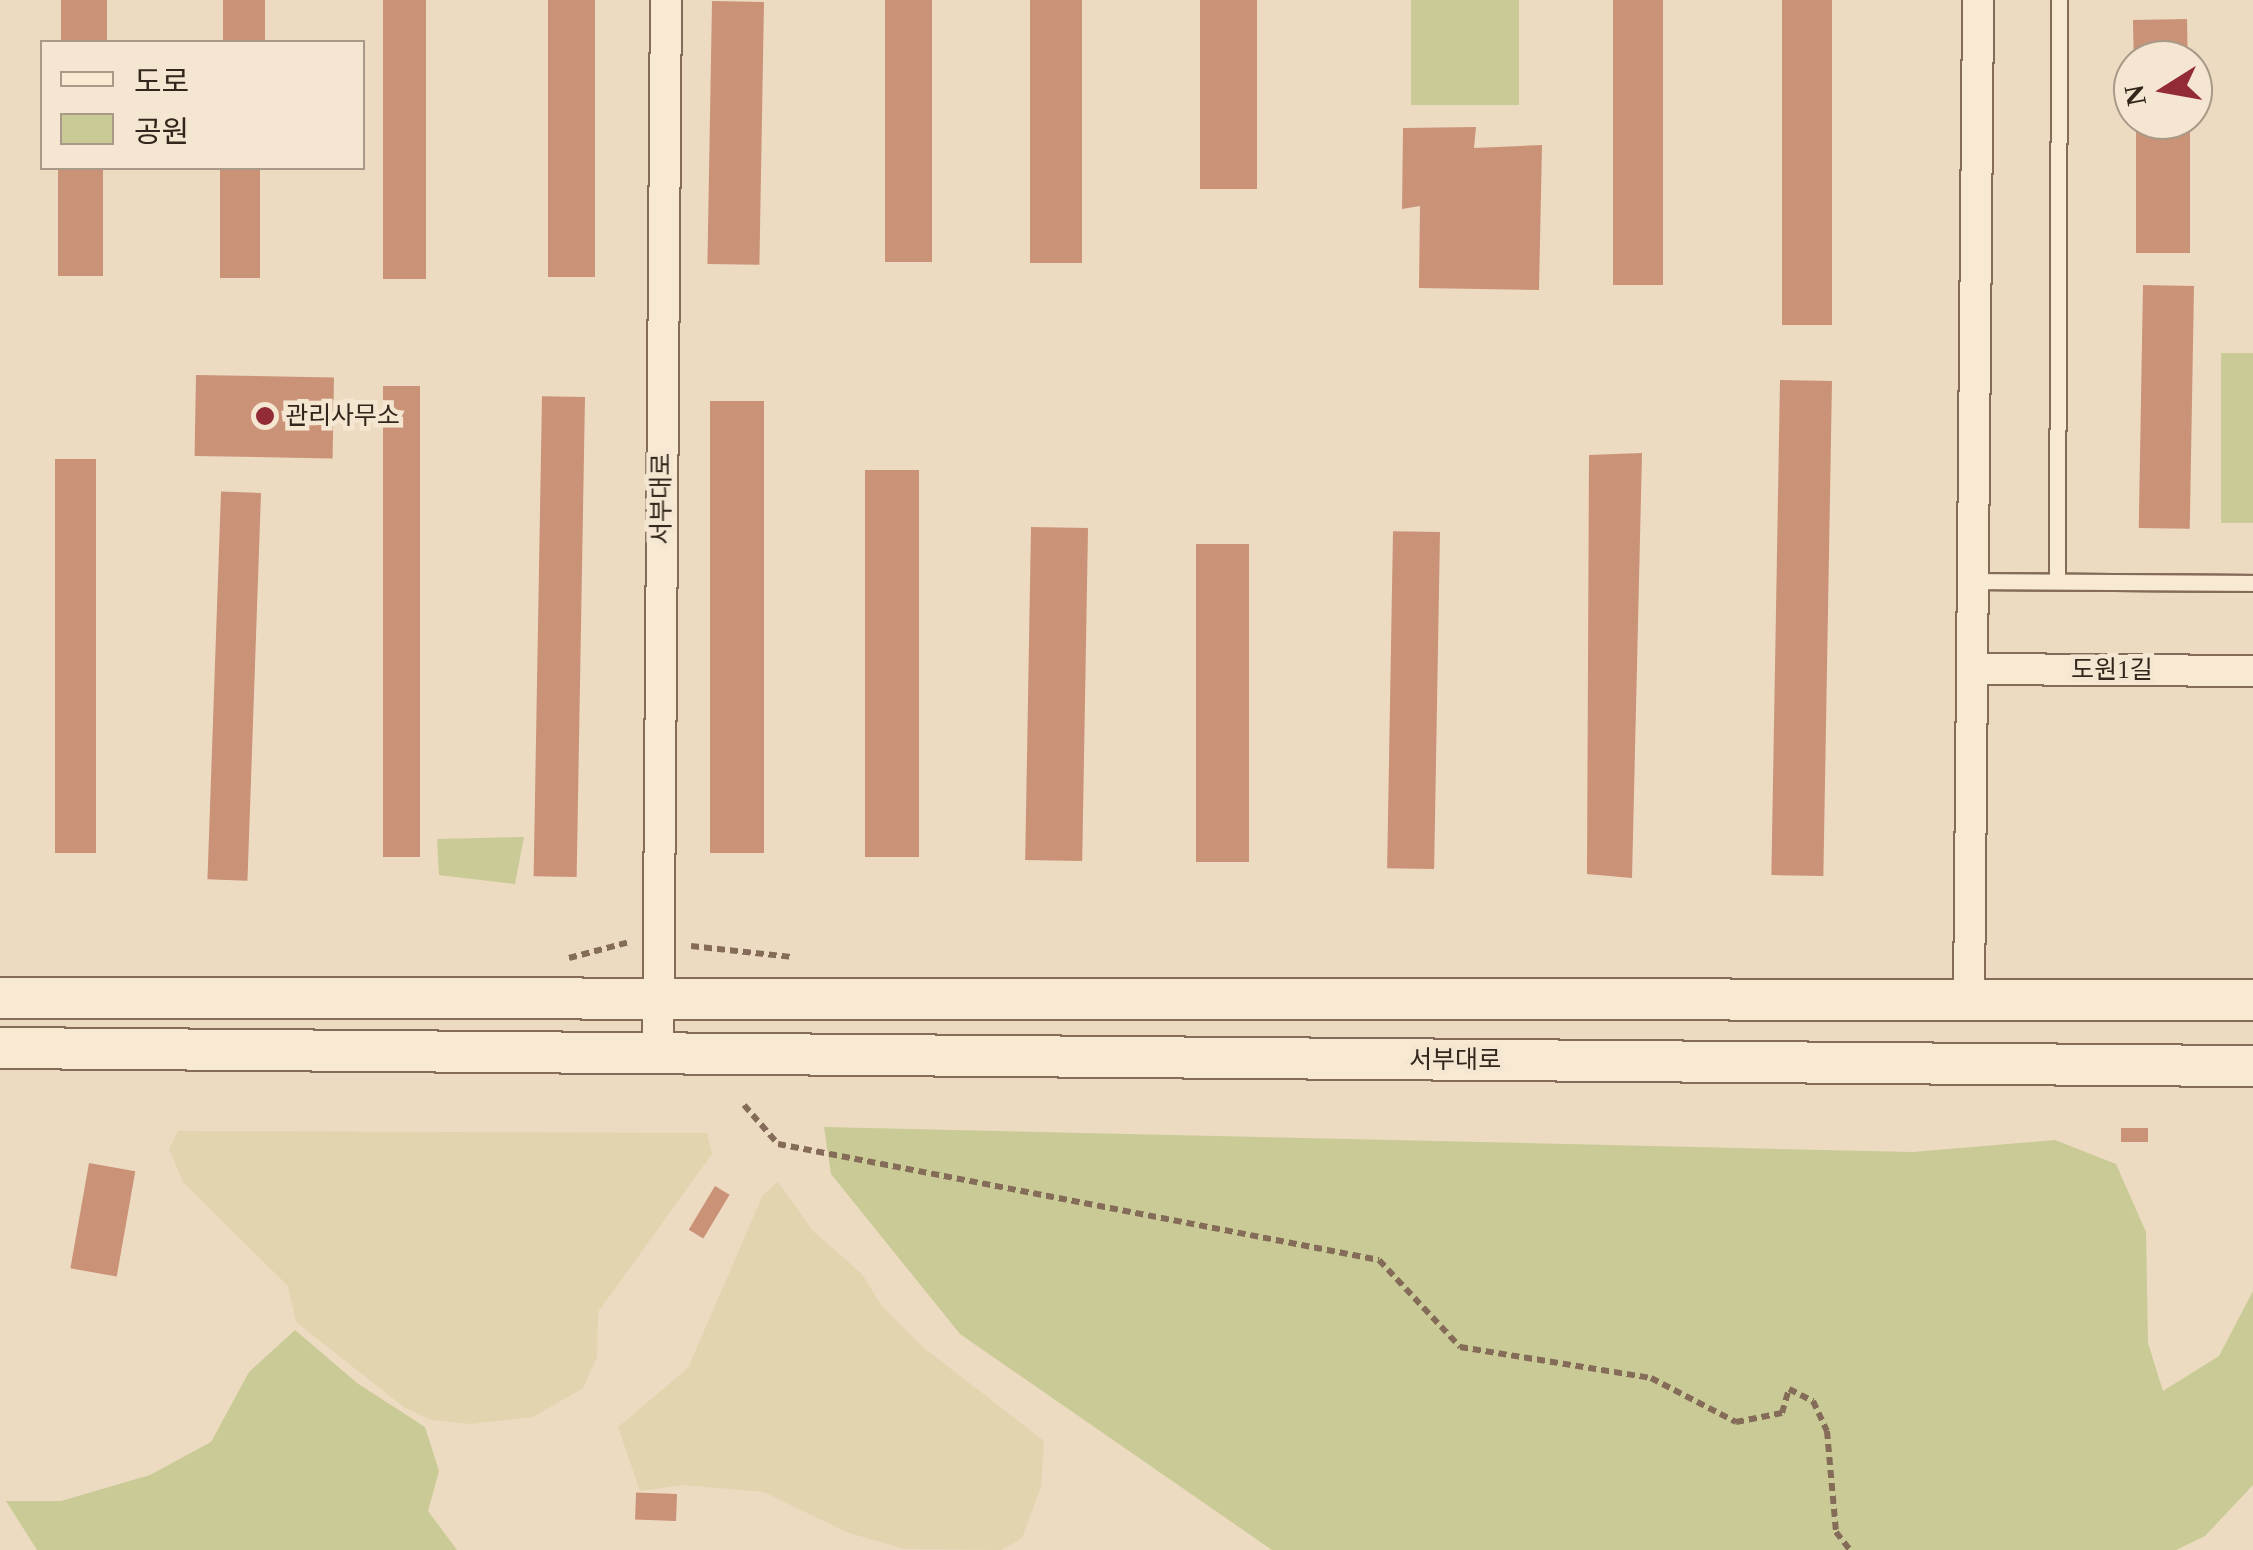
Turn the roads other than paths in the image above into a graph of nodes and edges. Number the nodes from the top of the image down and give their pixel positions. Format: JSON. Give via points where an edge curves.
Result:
{"nodes":[{"id":1,"x":666,"y":0,"type":"edge"},
{"id":2,"x":1978,"y":0,"type":"edge"},
{"id":3,"x":2060,"y":0,"type":"edge"},
{"id":4,"x":2057,"y":578,"type":"junction"},
{"id":5,"x":1973,"y":580,"type":"junction"},
{"id":6,"x":2253,"y":583,"type":"edge"},
{"id":7,"x":1972,"y":668,"type":"junction"},
{"id":8,"x":2253,"y":671,"type":"edge"},
{"id":9,"x":0,"y":998,"type":"edge"},
{"id":10,"x":658,"y":998,"type":"junction"},
{"id":11,"x":1969,"y":1000,"type":"junction"},
{"id":12,"x":2253,"y":1000,"type":"edge"},
{"id":13,"x":0,"y":1048,"type":"edge"},
{"id":14,"x":658,"y":1056,"type":"junction"},
{"id":15,"x":2253,"y":1066,"type":"edge"}],
"edges":[{"from":1,"to":10,"type":"street","name":"서부대로"},
{"from":2,"to":5,"type":"street"},
{"from":3,"to":4,"type":"lane"},
{"from":4,"to":5,"type":"lane"},
{"from":4,"to":6,"type":"lane"},
{"from":5,"to":7,"type":"street"},
{"from":7,"to":8,"type":"street","name":"도원1길"},
{"from":7,"to":11,"type":"street"},
{"from":9,"to":10,"type":"main road"},
{"from":10,"to":11,"type":"main road"},
{"from":10,"to":14,"type":"street","name":"서부대로"},
{"from":11,"to":12,"type":"main road"},
{"from":13,"to":14,"type":"main road","name":"서부대로"},
{"from":14,"to":15,"type":"main road","name":"서부대로"}]}
